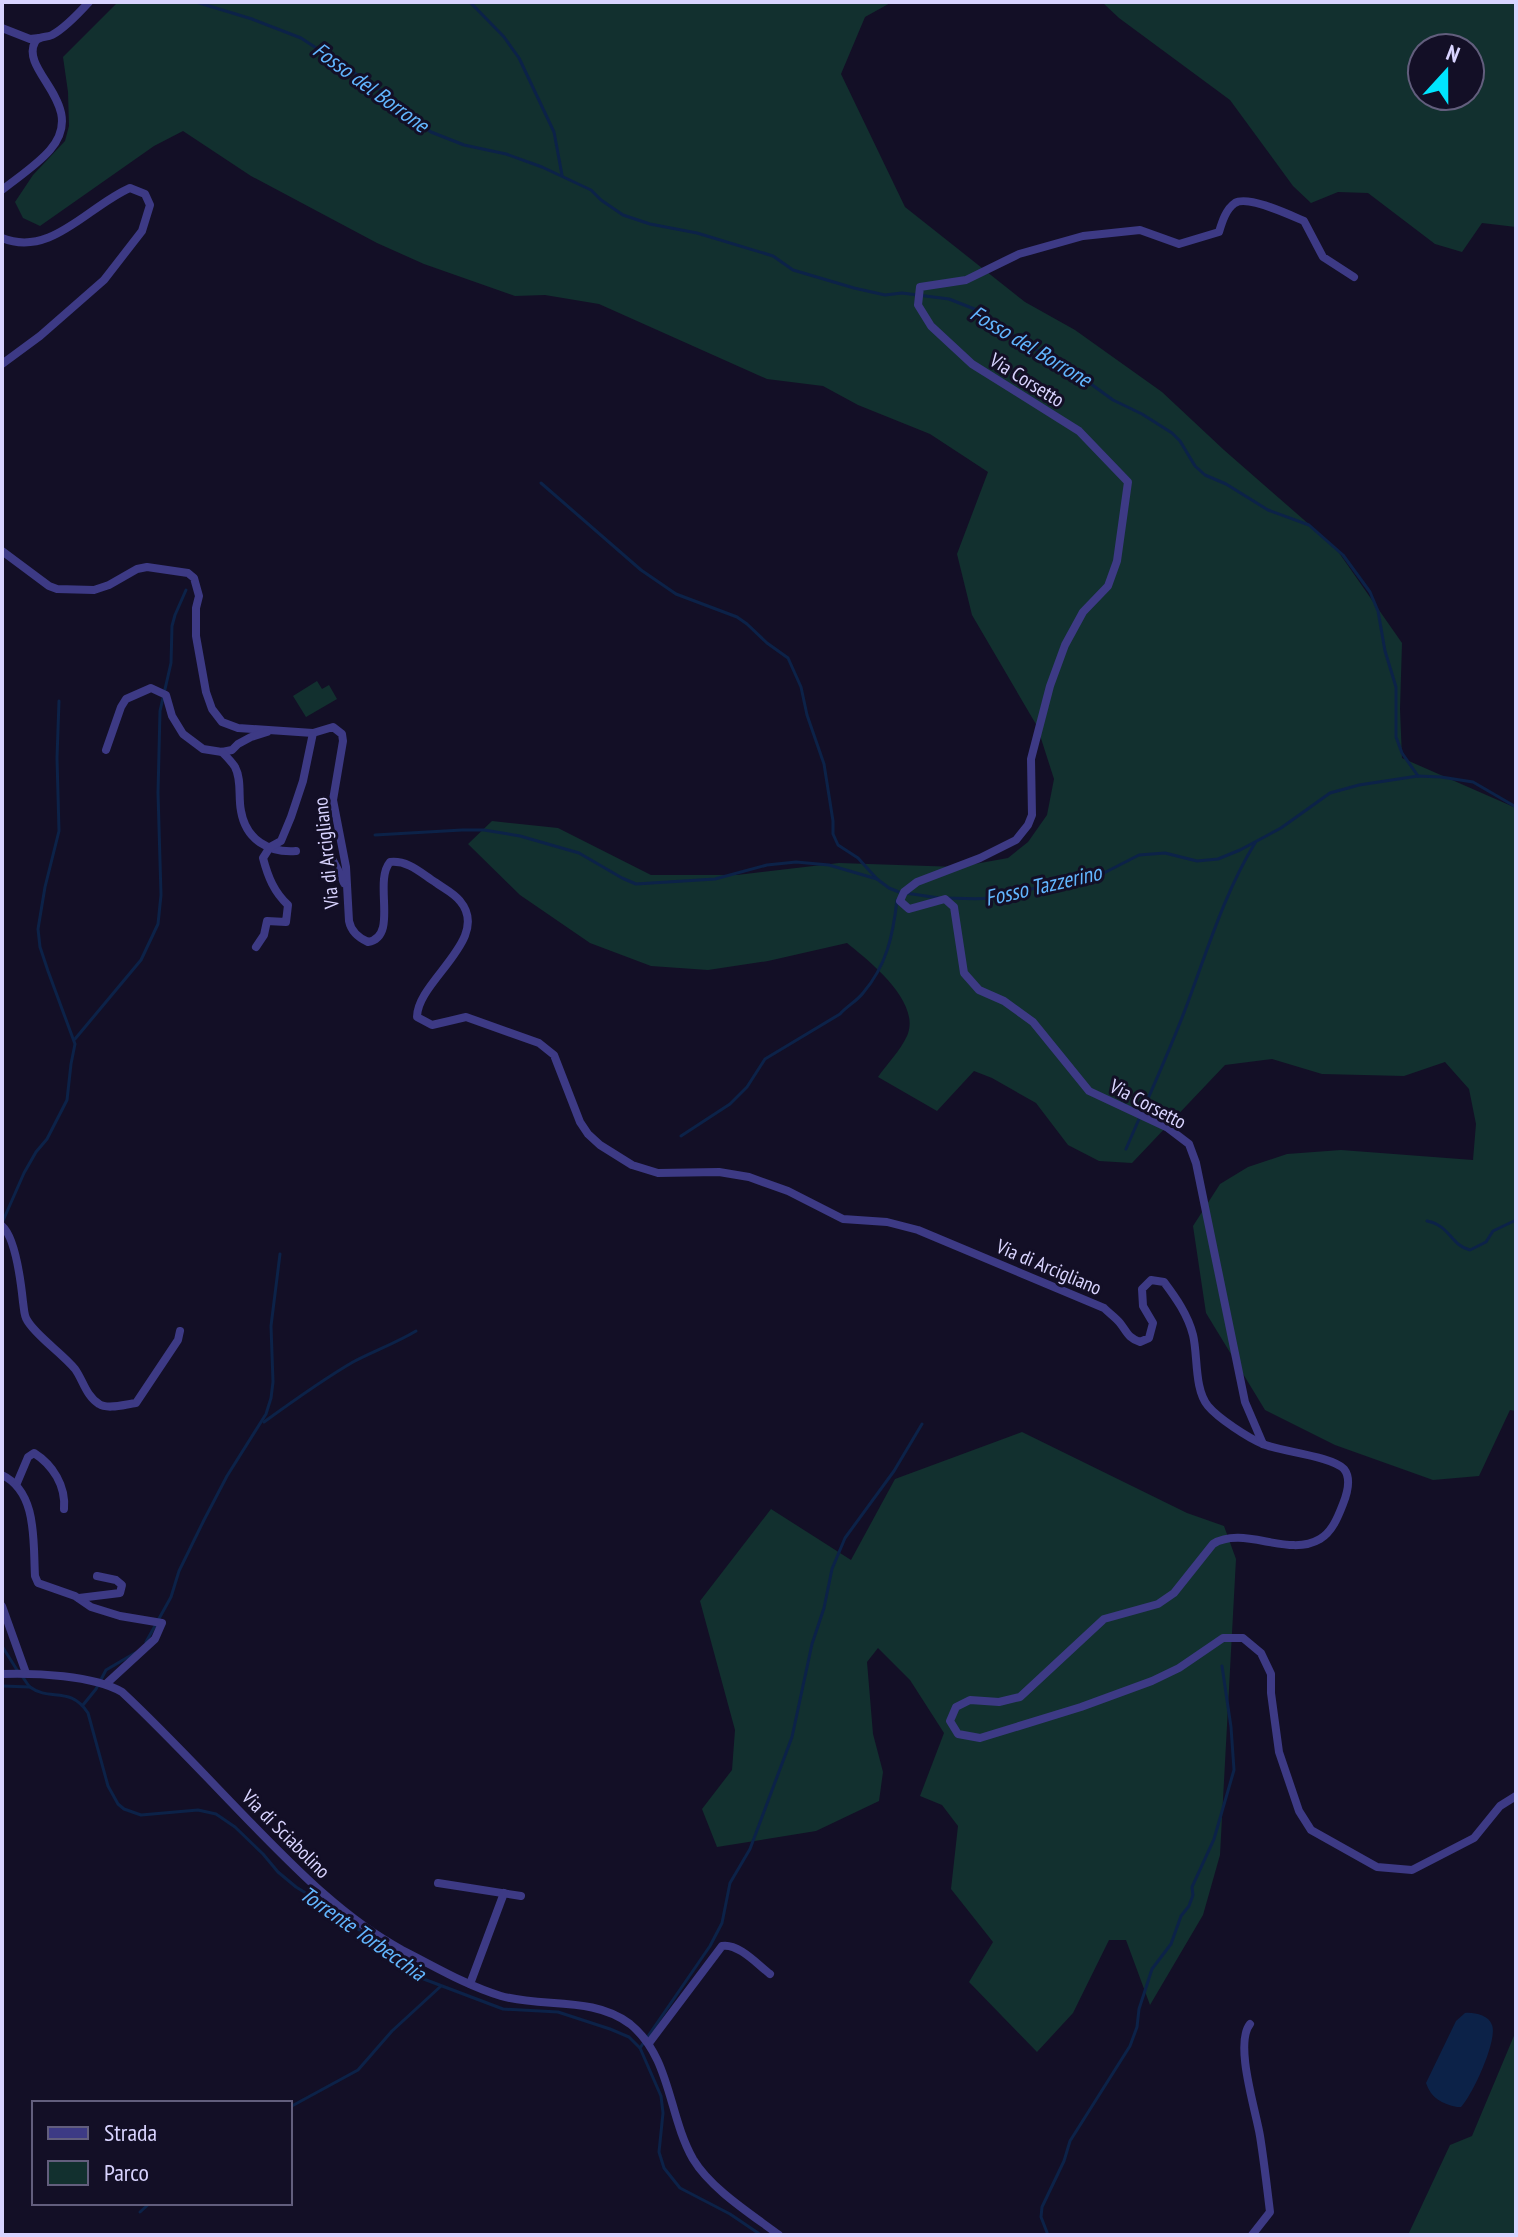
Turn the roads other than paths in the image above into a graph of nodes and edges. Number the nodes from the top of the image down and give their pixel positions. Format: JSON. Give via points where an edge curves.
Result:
{"nodes":[{"id":1,"x":89,"y":2,"type":"edge"},
{"id":2,"x":2,"y":28,"type":"edge"},
{"id":3,"x":40,"y":38,"type":"junction"},
{"id":4,"x":2,"y":190,"type":"edge"},
{"id":5,"x":2,"y":238,"type":"edge"},
{"id":6,"x":1354,"y":277,"type":"dead end"},
{"id":7,"x":2,"y":364,"type":"edge"},
{"id":8,"x":2,"y":551,"type":"edge"},
{"id":9,"x":275,"y":730,"type":"junction"},
{"id":10,"x":313,"y":733,"type":"junction"},
{"id":11,"x":106,"y":750,"type":"dead end"},
{"id":12,"x":222,"y":752,"type":"junction"},
{"id":13,"x":324,"y":838,"type":"dead end"},
{"id":14,"x":270,"y":847,"type":"junction"},
{"id":15,"x":296,"y":851,"type":"dead end"},
{"id":16,"x":348,"y":891,"type":"junction"},
{"id":17,"x":256,"y":947,"type":"dead end"},
{"id":18,"x":2,"y":1226,"type":"edge"},
{"id":19,"x":180,"y":1331,"type":"dead end"},
{"id":20,"x":1263,"y":1444,"type":"junction"},
{"id":21,"x":2,"y":1475,"type":"edge"},
{"id":22,"x":17,"y":1483,"type":"junction"},
{"id":23,"x":64,"y":1509,"type":"dead end"},
{"id":24,"x":97,"y":1576,"type":"dead end"},
{"id":25,"x":79,"y":1598,"type":"junction"},
{"id":26,"x":2,"y":1606,"type":"edge"},
{"id":27,"x":26,"y":1673,"type":"junction"},
{"id":28,"x":2,"y":1674,"type":"edge"},
{"id":29,"x":106,"y":1684,"type":"junction"},
{"id":30,"x":1516,"y":1796,"type":"edge"},
{"id":31,"x":438,"y":1883,"type":"dead end"},
{"id":32,"x":504,"y":1893,"type":"junction"},
{"id":33,"x":521,"y":1896,"type":"dead end"},
{"id":34,"x":770,"y":1974,"type":"dead end"},
{"id":35,"x":470,"y":1984,"type":"junction"},
{"id":36,"x":1250,"y":2024,"type":"dead end"},
{"id":37,"x":649,"y":2043,"type":"junction"},
{"id":38,"x":779,"y":2235,"type":"edge"},
{"id":39,"x":1252,"y":2235,"type":"edge"}],
"edges":[{"from":1,"to":3,"type":"street","via":[[52,35]]},
{"from":2,"to":3,"type":"street"},
{"from":3,"to":4,"type":"street","via":[[33,56],[58,100],[61,130],[51,150]]},
{"from":5,"to":7,"type":"street","via":[[16,244],[43,240],[130,188],[145,194],[150,205],[142,231],[104,280]]},
{"from":6,"to":20,"type":"street","name":"Via Corsetto","via":[[1323,257],[1304,221],[1246,200],[1234,203],[1219,232],[1179,244],[1140,230],[1083,236],[1019,254],[966,280],[920,287],[918,305],[931,326],[972,364],[1079,431],[1128,482],[1117,561],[1108,586],[1083,612],[1050,686],[1031,759],[1028,825],[1016,840],[917,882],[900,901],[909,909],[945,899],[954,907],[964,973],[979,990],[1033,1022],[1089,1091],[1168,1128],[1189,1144],[1245,1402]]},
{"from":8,"to":9,"type":"street","via":[[57,589],[100,589],[147,567],[188,573],[199,596],[196,636],[212,709],[228,726]]},
{"from":9,"to":10,"type":"street"},
{"from":9,"to":12,"type":"street"},
{"from":10,"to":14,"type":"street","name":"Via di Arcigliano","via":[[293,812],[281,841]]},
{"from":10,"to":16,"type":"street","name":"Via di Arcigliano","via":[[333,727],[342,734],[333,800]]},
{"from":11,"to":12,"type":"street","via":[[126,699],[151,688],[166,695],[183,734],[203,749]]},
{"from":12,"to":14,"type":"street","via":[[235,767],[248,832]]},
{"from":13,"to":16,"type":"street"},
{"from":14,"to":15,"type":"street"},
{"from":14,"to":17,"type":"street","via":[[263,858],[268,878],[288,905],[288,916],[286,922],[267,921]]},
{"from":16,"to":20,"type":"street","name":"Via di Arcigliano","via":[[350,925],[368,942],[377,940],[383,930],[383,875],[390,862],[413,867],[457,897],[467,915],[466,931],[419,1003],[417,1017],[432,1025],[466,1017],[539,1043],[554,1055],[588,1134],[623,1160],[658,1173],[749,1177],[843,1219],[918,1230],[1104,1308],[1132,1340],[1140,1342],[1149,1338],[1153,1323],[1143,1306],[1142,1289],[1151,1280],[1164,1282],[1193,1334],[1196,1373],[1207,1405]]},
{"from":18,"to":19,"type":"street","via":[[13,1245],[25,1319],[68,1361],[99,1404],[136,1403]]},
{"from":20,"to":30,"type":"street","name":"Via di Arcigliano","via":[[1342,1467],[1348,1476],[1345,1498],[1326,1535],[1299,1545],[1221,1539],[1174,1593],[1158,1604],[1104,1619],[1020,1697],[970,1700],[956,1707],[950,1721],[958,1734],[980,1738],[1081,1707],[1179,1668],[1223,1638],[1243,1638],[1261,1653],[1271,1674],[1279,1752],[1311,1830],[1377,1867],[1412,1870],[1474,1838],[1500,1806]]},
{"from":21,"to":22,"type":"street"},
{"from":22,"to":23,"type":"street","via":[[34,1453],[62,1485]]},
{"from":22,"to":25,"type":"street","via":[[33,1530],[36,1580]]},
{"from":24,"to":25,"type":"street","via":[[116,1580],[122,1585],[120,1593]]},
{"from":25,"to":29,"type":"street","via":[[98,1610],[162,1623],[155,1639]]},
{"from":26,"to":27,"type":"street"},
{"from":27,"to":28,"type":"street","name":"Via di Sciabolino"},
{"from":27,"to":29,"type":"street","name":"Via di Sciabolino"},
{"from":29,"to":35,"type":"street","name":"Via di Sciabolino","via":[[125,1695],[292,1865],[346,1912],[400,1948]]},
{"from":31,"to":32,"type":"street"},
{"from":32,"to":33,"type":"street"},
{"from":32,"to":35,"type":"street"},
{"from":34,"to":37,"type":"street","via":[[731,1945],[722,1946]]},
{"from":35,"to":37,"type":"street","name":"Via di Sciabolino","via":[[504,1997],[610,2012]]},
{"from":36,"to":39,"type":"street","via":[[1245,2065],[1270,2212]]},
{"from":37,"to":38,"type":"street","name":"Via di Sciabolino","via":[[699,2168]]}]}
